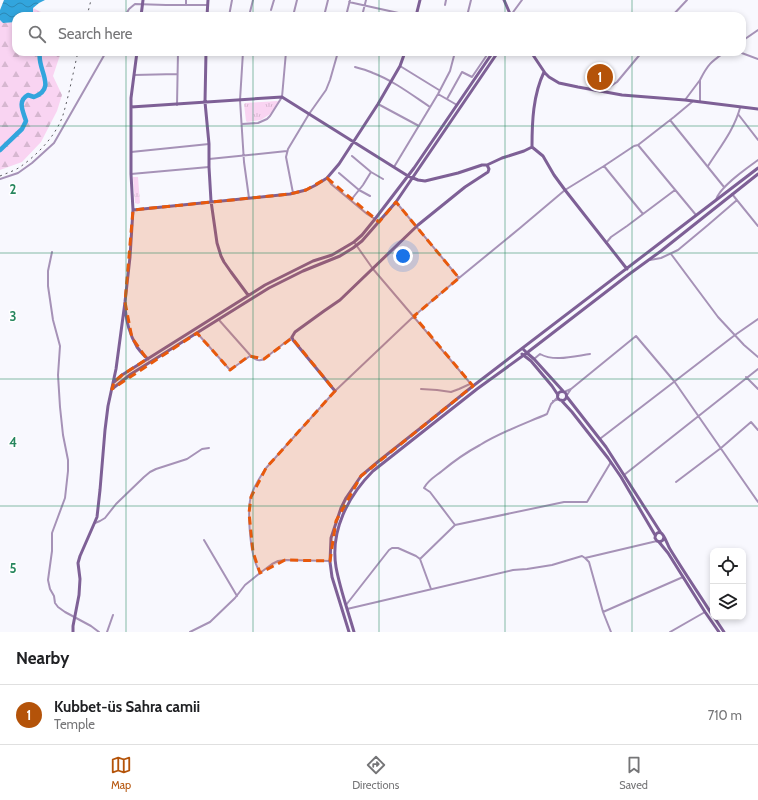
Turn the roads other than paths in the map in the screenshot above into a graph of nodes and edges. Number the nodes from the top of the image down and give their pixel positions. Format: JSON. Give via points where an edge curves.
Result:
{"nodes":[{"id":1,"x":186,"y":0,"type":"edge"},
{"id":2,"x":208,"y":0,"type":"edge"},
{"id":3,"x":232,"y":0,"type":"edge"},
{"id":4,"x":252,"y":0,"type":"edge"},
{"id":5,"x":274,"y":0,"type":"edge"},
{"id":6,"x":297,"y":0,"type":"edge"},
{"id":7,"x":328,"y":0,"type":"edge"},
{"id":8,"x":366,"y":0,"type":"edge"},
{"id":9,"x":420,"y":0,"type":"edge"},
{"id":10,"x":446,"y":0,"type":"edge"},
{"id":11,"x":471,"y":0,"type":"edge"},
{"id":12,"x":503,"y":0,"type":"edge"},
{"id":13,"x":522,"y":0,"type":"edge"},
{"id":14,"x":687,"y":0,"type":"edge"},
{"id":15,"x":350,"y":1,"type":"edge"},
{"id":16,"x":143,"y":2,"type":"edge"},
{"id":17,"x":186,"y":4,"type":"junction"},
{"id":18,"x":207,"y":5,"type":"junction"},
{"id":19,"x":364,"y":5,"type":"junction"},
{"id":20,"x":445,"y":5,"type":"dead end"},
{"id":21,"x":271,"y":10,"type":"dead end"},
{"id":22,"x":127,"y":12,"type":"edge"},
{"id":23,"x":142,"y":12,"type":"edge"},
{"id":24,"x":207,"y":12,"type":"edge"},
{"id":25,"x":230,"y":12,"type":"edge"},
{"id":26,"x":250,"y":12,"type":"edge"},
{"id":27,"x":294,"y":12,"type":"edge"},
{"id":28,"x":325,"y":12,"type":"edge"},
{"id":29,"x":347,"y":12,"type":"edge"},
{"id":30,"x":363,"y":12,"type":"edge"},
{"id":31,"x":395,"y":12,"type":"edge"},
{"id":32,"x":417,"y":12,"type":"edge"},
{"id":33,"x":468,"y":12,"type":"edge"},
{"id":34,"x":509,"y":12,"type":"edge"},
{"id":35,"x":514,"y":12,"type":"edge"},
{"id":36,"x":676,"y":12,"type":"edge"},
{"id":37,"x":758,"y":30,"type":"edge"},
{"id":38,"x":746,"y":38,"type":"edge"},
{"id":39,"x":746,"y":55,"type":"edge"},
{"id":40,"x":104,"y":56,"type":"edge"},
{"id":41,"x":136,"y":56,"type":"edge"},
{"id":42,"x":178,"y":56,"type":"edge"},
{"id":43,"x":206,"y":56,"type":"edge"},
{"id":44,"x":243,"y":56,"type":"edge"},
{"id":45,"x":286,"y":56,"type":"edge"},
{"id":46,"x":337,"y":56,"type":"edge"},
{"id":47,"x":404,"y":56,"type":"edge"},
{"id":48,"x":454,"y":56,"type":"edge"},
{"id":49,"x":486,"y":56,"type":"edge"},
{"id":50,"x":490,"y":56,"type":"edge"},
{"id":51,"x":495,"y":56,"type":"edge"},
{"id":52,"x":534,"y":56,"type":"edge"},
{"id":53,"x":639,"y":56,"type":"edge"},
{"id":54,"x":718,"y":56,"type":"edge"},
{"id":55,"x":758,"y":59,"type":"edge"},
{"id":56,"x":400,"y":66,"type":"junction"},
{"id":57,"x":355,"y":67,"type":"dead end"},
{"id":58,"x":544,"y":72,"type":"junction"},
{"id":59,"x":177,"y":74,"type":"junction"},
{"id":60,"x":134,"y":75,"type":"junction"},
{"id":61,"x":700,"y":80,"type":"junction"},
{"id":62,"x":391,"y":82,"type":"junction"},
{"id":63,"x":439,"y":90,"type":"junction"},
{"id":64,"x":599,"y":91,"type":"junction"},
{"id":65,"x":438,"y":94,"type":"junction"},
{"id":66,"x":282,"y":97,"type":"junction"},
{"id":67,"x":447,"y":99,"type":"junction"},
{"id":68,"x":240,"y":100,"type":"junction"},
{"id":69,"x":685,"y":100,"type":"junction"},
{"id":70,"x":692,"y":101,"type":"junction"},
{"id":71,"x":205,"y":102,"type":"junction"},
{"id":72,"x":700,"y":102,"type":"junction"},
{"id":73,"x":378,"y":104,"type":"junction"},
{"id":74,"x":177,"y":105,"type":"junction"},
{"id":75,"x":457,"y":105,"type":"junction"},
{"id":76,"x":131,"y":107,"type":"junction"},
{"id":77,"x":430,"y":107,"type":"junction"},
{"id":78,"x":740,"y":108,"type":"junction"},
{"id":79,"x":758,"y":109,"type":"edge"},
{"id":80,"x":309,"y":114,"type":"junction"},
{"id":81,"x":738,"y":114,"type":"junction"},
{"id":82,"x":670,"y":120,"type":"junction"},
{"id":83,"x":242,"y":124,"type":"junction"},
{"id":84,"x":419,"y":126,"type":"junction"},
{"id":85,"x":758,"y":140,"type":"edge"},
{"id":86,"x":353,"y":142,"type":"junction"},
{"id":87,"x":209,"y":144,"type":"junction"},
{"id":88,"x":638,"y":145,"type":"junction"},
{"id":89,"x":532,"y":148,"type":"junction"},
{"id":90,"x":287,"y":151,"type":"junction"},
{"id":91,"x":131,"y":152,"type":"junction"},
{"id":92,"x":244,"y":155,"type":"junction"},
{"id":93,"x":352,"y":156,"type":"dead end"},
{"id":94,"x":209,"y":159,"type":"junction"},
{"id":95,"x":758,"y":160,"type":"edge"},
{"id":96,"x":487,"y":165,"type":"junction"},
{"id":97,"x":604,"y":166,"type":"junction"},
{"id":98,"x":708,"y":166,"type":"junction"},
{"id":99,"x":209,"y":167,"type":"junction"},
{"id":100,"x":394,"y":167,"type":"junction"},
{"id":101,"x":747,"y":168,"type":"junction"},
{"id":102,"x":758,"y":168,"type":"edge"},
{"id":103,"x":371,"y":172,"type":"junction"},
{"id":104,"x":340,"y":173,"type":"dead end"},
{"id":105,"x":752,"y":173,"type":"junction"},
{"id":106,"x":131,"y":174,"type":"junction"},
{"id":107,"x":758,"y":174,"type":"edge"},
{"id":108,"x":408,"y":176,"type":"junction"},
{"id":109,"x":327,"y":178,"type":"junction"},
{"id":110,"x":412,"y":178,"type":"junction"},
{"id":111,"x":0,"y":179,"type":"edge"},
{"id":112,"x":383,"y":179,"type":"dead end"},
{"id":113,"x":724,"y":187,"type":"junction"},
{"id":114,"x":359,"y":190,"type":"junction"},
{"id":115,"x":565,"y":190,"type":"junction"},
{"id":116,"x":675,"y":190,"type":"junction"},
{"id":117,"x":293,"y":193,"type":"junction"},
{"id":118,"x":732,"y":194,"type":"junction"},
{"id":119,"x":370,"y":196,"type":"dead end"},
{"id":120,"x":249,"y":198,"type":"junction"},
{"id":121,"x":351,"y":200,"type":"junction"},
{"id":122,"x":737,"y":200,"type":"junction"},
{"id":123,"x":212,"y":201,"type":"junction"},
{"id":124,"x":716,"y":201,"type":"junction"},
{"id":125,"x":396,"y":202,"type":"junction"},
{"id":126,"x":132,"y":210,"type":"junction"},
{"id":127,"x":643,"y":214,"type":"junction"},
{"id":128,"x":696,"y":216,"type":"junction"},
{"id":129,"x":375,"y":219,"type":"junction"},
{"id":130,"x":758,"y":226,"type":"edge"},
{"id":131,"x":417,"y":227,"type":"junction"},
{"id":132,"x":354,"y":242,"type":"junction"},
{"id":133,"x":606,"y":243,"type":"junction"},
{"id":134,"x":356,"y":246,"type":"junction"},
{"id":135,"x":52,"y":252,"type":"dead end"},
{"id":136,"x":670,"y":254,"type":"junction"},
{"id":137,"x":648,"y":260,"type":"junction"},
{"id":138,"x":373,"y":269,"type":"junction"},
{"id":139,"x":627,"y":269,"type":"junction"},
{"id":140,"x":459,"y":278,"type":"junction"},
{"id":141,"x":248,"y":295,"type":"junction"},
{"id":142,"x":125,"y":302,"type":"junction"},
{"id":143,"x":414,"y":316,"type":"junction"},
{"id":144,"x":219,"y":319,"type":"junction"},
{"id":145,"x":758,"y":319,"type":"edge"},
{"id":146,"x":197,"y":333,"type":"junction"},
{"id":147,"x":735,"y":335,"type":"junction"},
{"id":148,"x":292,"y":337,"type":"junction"},
{"id":149,"x":521,"y":350,"type":"junction"},
{"id":150,"x":590,"y":354,"type":"dead end"},
{"id":151,"x":250,"y":355,"type":"junction"},
{"id":152,"x":525,"y":355,"type":"junction"},
{"id":153,"x":758,"y":357,"type":"edge"},
{"id":154,"x":148,"y":358,"type":"junction"},
{"id":155,"x":533,"y":360,"type":"junction"},
{"id":156,"x":758,"y":369,"type":"edge"},
{"id":157,"x":746,"y":377,"type":"junction"},
{"id":158,"x":674,"y":381,"type":"junction"},
{"id":159,"x":114,"y":382,"type":"junction"},
{"id":160,"x":472,"y":385,"type":"junction"},
{"id":161,"x":112,"y":389,"type":"junction"},
{"id":162,"x":421,"y":389,"type":"dead end"},
{"id":163,"x":477,"y":389,"type":"junction"},
{"id":164,"x":571,"y":389,"type":"junction"},
{"id":165,"x":758,"y":389,"type":"edge"},
{"id":166,"x":335,"y":391,"type":"junction"},
{"id":167,"x":564,"y":391,"type":"junction"},
{"id":168,"x":567,"y":396,"type":"junction"},
{"id":169,"x":559,"y":398,"type":"junction"},
{"id":170,"x":698,"y":416,"type":"junction"},
{"id":171,"x":758,"y":430,"type":"edge"},
{"id":172,"x":601,"y":438,"type":"dead end"},
{"id":173,"x":209,"y":448,"type":"dead end"},
{"id":174,"x":721,"y":448,"type":"junction"},
{"id":175,"x":611,"y":462,"type":"junction"},
{"id":176,"x":624,"y":475,"type":"junction"},
{"id":177,"x":676,"y":482,"type":"dead end"},
{"id":178,"x":758,"y":502,"type":"edge"},
{"id":179,"x":95,"y":523,"type":"junction"},
{"id":180,"x":455,"y":525,"type":"junction"},
{"id":181,"x":661,"y":533,"type":"junction"},
{"id":182,"x":655,"y":536,"type":"junction"},
{"id":183,"x":664,"y":537,"type":"junction"},
{"id":184,"x":204,"y":540,"type":"dead end"},
{"id":185,"x":658,"y":541,"type":"junction"},
{"id":186,"x":648,"y":543,"type":"junction"},
{"id":187,"x":585,"y":558,"type":"junction"},
{"id":188,"x":420,"y":559,"type":"junction"},
{"id":189,"x":330,"y":561,"type":"junction"},
{"id":190,"x":260,"y":573,"type":"junction"},
{"id":191,"x":683,"y":577,"type":"junction"},
{"id":192,"x":431,"y":590,"type":"junction"},
{"id":193,"x":237,"y":596,"type":"junction"},
{"id":194,"x":346,"y":605,"type":"junction"},
{"id":195,"x":347,"y":609,"type":"junction"},
{"id":196,"x":603,"y":612,"type":"junction"},
{"id":197,"x":705,"y":612,"type":"junction"},
{"id":198,"x":710,"y":612,"type":"edge"},
{"id":199,"x":113,"y":615,"type":"dead end"},
{"id":200,"x":75,"y":617,"type":"junction"},
{"id":201,"x":715,"y":620,"type":"edge"},
{"id":202,"x":73,"y":632,"type":"edge"},
{"id":203,"x":99,"y":632,"type":"edge"},
{"id":204,"x":107,"y":632,"type":"edge"},
{"id":205,"x":190,"y":632,"type":"edge"},
{"id":206,"x":349,"y":632,"type":"edge"},
{"id":207,"x":354,"y":632,"type":"edge"},
{"id":208,"x":611,"y":632,"type":"edge"},
{"id":209,"x":670,"y":632,"type":"edge"},
{"id":210,"x":719,"y":632,"type":"edge"},
{"id":211,"x":724,"y":632,"type":"edge"}],
"edges":[{"from":1,"to":17,"type":"street"},
{"from":2,"to":18,"type":"main road"},
{"from":3,"to":25,"type":"street"},
{"from":4,"to":26,"type":"street"},
{"from":5,"to":21,"type":"street"},
{"from":6,"to":27,"type":"street"},
{"from":7,"to":28,"type":"street"},
{"from":8,"to":19,"type":"street"},
{"from":9,"to":32,"type":"main road"},
{"from":10,"to":20,"type":"street"},
{"from":11,"to":33,"type":"street"},
{"from":12,"to":34,"type":"main road"},
{"from":13,"to":35,"type":"street"},
{"from":14,"to":36,"type":"street"},
{"from":15,"to":19,"type":"street"},
{"from":15,"to":29,"type":"street"},
{"from":16,"to":17,"type":"street"},
{"from":16,"to":22,"type":"street","via":[[135,4]]},
{"from":16,"to":23,"type":"main road"},
{"from":17,"to":18,"type":"street"},
{"from":18,"to":24,"type":"main road"},
{"from":19,"to":30,"type":"street"},
{"from":19,"to":31,"type":"street"},
{"from":37,"to":38,"type":"street"},
{"from":39,"to":55,"type":"street"},
{"from":40,"to":111,"type":"street","via":[[54,143],[18,173]]},
{"from":41,"to":60,"type":"main road"},
{"from":42,"to":59,"type":"street"},
{"from":43,"to":71,"type":"main road"},
{"from":44,"to":68,"type":"street"},
{"from":45,"to":66,"type":"street"},
{"from":46,"to":80,"type":"street","via":[[326,90]]},
{"from":47,"to":56,"type":"main road"},
{"from":48,"to":63,"type":"street","via":[[450,71]]},
{"from":49,"to":67,"type":"street","via":[[472,77],[462,72]]},
{"from":50,"to":75,"type":"main road"},
{"from":51,"to":110,"type":"main road"},
{"from":52,"to":58,"type":"main road"},
{"from":53,"to":64,"type":"street","via":[[616,82]]},
{"from":54,"to":61,"type":"street","via":[[706,68]]},
{"from":56,"to":62,"type":"main road"},
{"from":56,"to":63,"type":"street"},
{"from":57,"to":62,"type":"street"},
{"from":58,"to":64,"type":"main road","via":[[559,83]]},
{"from":58,"to":89,"type":"main road","via":[[533,114]]},
{"from":59,"to":60,"type":"street"},
{"from":59,"to":74,"type":"street"},
{"from":60,"to":76,"type":"main road"},
{"from":61,"to":69,"type":"street"},
{"from":61,"to":72,"type":"street"},
{"from":62,"to":73,"type":"main road"},
{"from":62,"to":77,"type":"street"},
{"from":63,"to":65,"type":"street"},
{"from":64,"to":69,"type":"main road"},
{"from":65,"to":67,"type":"street"},
{"from":65,"to":77,"type":"street"},
{"from":66,"to":68,"type":"main road"},
{"from":66,"to":80,"type":"main road"},
{"from":66,"to":83,"type":"street","via":[[267,119],[258,123]]},
{"from":67,"to":75,"type":"street"},
{"from":68,"to":71,"type":"main road"},
{"from":68,"to":83,"type":"street"},
{"from":69,"to":70,"type":"main road"},
{"from":70,"to":72,"type":"main road"},
{"from":70,"to":82,"type":"street"},
{"from":71,"to":74,"type":"main road"},
{"from":71,"to":87,"type":"main road"},
{"from":72,"to":78,"type":"main road"},
{"from":73,"to":84,"type":"street"},
{"from":73,"to":86,"type":"main road"},
{"from":74,"to":76,"type":"main road"},
{"from":75,"to":108,"type":"main road"},
{"from":76,"to":91,"type":"main road"},
{"from":77,"to":84,"type":"street"},
{"from":78,"to":79,"type":"main road"},
{"from":78,"to":81,"type":"street"},
{"from":80,"to":86,"type":"main road"},
{"from":80,"to":90,"type":"street"},
{"from":81,"to":85,"type":"street"},
{"from":81,"to":98,"type":"street"},
{"from":82,"to":88,"type":"street"},
{"from":82,"to":98,"type":"street"},
{"from":83,"to":92,"type":"street"},
{"from":84,"to":100,"type":"street"},
{"from":86,"to":100,"type":"main road"},
{"from":86,"to":109,"type":"main road"},
{"from":87,"to":91,"type":"street"},
{"from":87,"to":94,"type":"main road"},
{"from":88,"to":97,"type":"street"},
{"from":88,"to":116,"type":"street"},
{"from":89,"to":96,"type":"main road"},
{"from":89,"to":115,"type":"main road","via":[[543,156]]},
{"from":90,"to":92,"type":"street"},
{"from":90,"to":117,"type":"street"},
{"from":91,"to":106,"type":"main road"},
{"from":92,"to":94,"type":"street"},
{"from":92,"to":120,"type":"street"},
{"from":93,"to":103,"type":"street"},
{"from":94,"to":99,"type":"main road"},
{"from":95,"to":101,"type":"street"},
{"from":96,"to":110,"type":"main road","via":[[425,181]]},
{"from":96,"to":131,"type":"main road","via":[[488,172]]},
{"from":97,"to":115,"type":"street"},
{"from":97,"to":127,"type":"street"},
{"from":98,"to":113,"type":"street"},
{"from":99,"to":106,"type":"street"},
{"from":99,"to":123,"type":"main road"},
{"from":100,"to":108,"type":"main road"},
{"from":101,"to":105,"type":"street"},
{"from":101,"to":113,"type":"street"},
{"from":102,"to":105,"type":"main road"},
{"from":103,"to":112,"type":"street"},
{"from":103,"to":114,"type":"street"},
{"from":104,"to":114,"type":"street"},
{"from":105,"to":124,"type":"main road"},
{"from":106,"to":126,"type":"main road"},
{"from":107,"to":118,"type":"main road"},
{"from":108,"to":110,"type":"main road"},
{"from":108,"to":129,"type":"main road"},
{"from":109,"to":117,"type":"main road","via":[[306,190]]},
{"from":109,"to":121,"type":"street"},
{"from":110,"to":125,"type":"main road"},
{"from":113,"to":124,"type":"street"},
{"from":114,"to":119,"type":"street"},
{"from":114,"to":121,"type":"street"},
{"from":115,"to":133,"type":"main road"},
{"from":115,"to":140,"type":"street"},
{"from":116,"to":127,"type":"street"},
{"from":116,"to":128,"type":"street"},
{"from":117,"to":120,"type":"main road"},
{"from":118,"to":122,"type":"street"},
{"from":118,"to":137,"type":"main road"},
{"from":120,"to":123,"type":"main road"},
{"from":121,"to":129,"type":"street"},
{"from":122,"to":130,"type":"street"},
{"from":122,"to":136,"type":"street"},
{"from":123,"to":126,"type":"main road"},
{"from":123,"to":141,"type":"main road","via":[[221,256]]},
{"from":124,"to":128,"type":"main road"},
{"from":125,"to":131,"type":"street"},
{"from":125,"to":134,"type":"main road"},
{"from":126,"to":142,"type":"main road"},
{"from":127,"to":133,"type":"street"},
{"from":128,"to":139,"type":"main road"},
{"from":129,"to":132,"type":"main road"},
{"from":131,"to":138,"type":"main road"},
{"from":131,"to":140,"type":"street"},
{"from":132,"to":134,"type":"street"},
{"from":132,"to":141,"type":"main road"},
{"from":133,"to":139,"type":"main road"},
{"from":134,"to":138,"type":"street"},
{"from":134,"to":144,"type":"main road","via":[[340,256],[279,283]]},
{"from":135,"to":200,"type":"street","via":[[48,286],[60,346],[60,407],[68,471],[65,498],[52,533],[48,580],[55,603]]},
{"from":136,"to":137,"type":"street"},
{"from":136,"to":147,"type":"street"},
{"from":137,"to":152,"type":"main road"},
{"from":138,"to":143,"type":"street"},
{"from":138,"to":148,"type":"main road","via":[[340,300]]},
{"from":139,"to":149,"type":"main road"},
{"from":140,"to":143,"type":"street"},
{"from":141,"to":154,"type":"main road"},
{"from":142,"to":154,"type":"main road","via":[[132,338]]},
{"from":142,"to":159,"type":"main road"},
{"from":143,"to":160,"type":"street"},
{"from":143,"to":166,"type":"street"},
{"from":144,"to":146,"type":"main road"},
{"from":144,"to":151,"type":"street"},
{"from":145,"to":147,"type":"street"},
{"from":146,"to":151,"type":"street","via":[[230,370]]},
{"from":146,"to":161,"type":"main road","via":[[131,374]]},
{"from":147,"to":153,"type":"street"},
{"from":147,"to":158,"type":"street"},
{"from":148,"to":151,"type":"street","via":[[262,360],[256,360]]},
{"from":148,"to":166,"type":"main road"},
{"from":149,"to":152,"type":"main road"},
{"from":149,"to":160,"type":"main road"},
{"from":150,"to":155,"type":"street","via":[[562,358],[540,354]]},
{"from":152,"to":155,"type":"main road"},
{"from":152,"to":163,"type":"main road"},
{"from":154,"to":159,"type":"main road"},
{"from":155,"to":167,"type":"main road"},
{"from":155,"to":169,"type":"main road"},
{"from":156,"to":157,"type":"street"},
{"from":157,"to":165,"type":"street"},
{"from":157,"to":170,"type":"street"},
{"from":158,"to":164,"type":"street","via":[[636,336]]},
{"from":158,"to":170,"type":"street"},
{"from":158,"to":172,"type":"street"},
{"from":159,"to":161,"type":"main road"},
{"from":160,"to":162,"type":"street","via":[[451,392]]},
{"from":160,"to":163,"type":"street"},
{"from":160,"to":189,"type":"main road","via":[[361,476],[346,498],[336,521],[331,538]]},
{"from":161,"to":179,"type":"main road"},
{"from":163,"to":194,"type":"main road","via":[[373,471],[351,497],[344,511],[335,550],[336,566]]},
{"from":164,"to":167,"type":"street"},
{"from":164,"to":168,"type":"street"},
{"from":166,"to":190,"type":"street","via":[[266,468],[257,482],[248,513],[252,552]]},
{"from":167,"to":168,"type":"main road"},
{"from":167,"to":169,"type":"main road","via":[[559,392]]},
{"from":168,"to":169,"type":"main road","via":[[564,400]]},
{"from":168,"to":176,"type":"main road"},
{"from":169,"to":175,"type":"main road"},
{"from":169,"to":180,"type":"street","via":[[553,401],[546,414],[481,444],[425,485],[424,488],[430,492]]},
{"from":170,"to":174,"type":"street"},
{"from":170,"to":176,"type":"street"},
{"from":171,"to":174,"type":"street","via":[[750,422]]},
{"from":173,"to":179,"type":"street","via":[[150,472],[105,518]]},
{"from":174,"to":177,"type":"street"},
{"from":174,"to":178,"type":"street"},
{"from":175,"to":180,"type":"street","via":[[587,502],[564,502]]},
{"from":175,"to":182,"type":"main road"},
{"from":176,"to":181,"type":"main road"},
{"from":179,"to":200,"type":"main road","via":[[78,563],[80,579]]},
{"from":180,"to":188,"type":"street"},
{"from":181,"to":182,"type":"main road"},
{"from":181,"to":183,"type":"main road"},
{"from":182,"to":185,"type":"main road"},
{"from":182,"to":186,"type":"street"},
{"from":183,"to":185,"type":"main road"},
{"from":183,"to":198,"type":"main road"},
{"from":184,"to":193,"type":"street"},
{"from":185,"to":186,"type":"street"},
{"from":185,"to":191,"type":"main road"},
{"from":186,"to":187,"type":"street"},
{"from":187,"to":192,"type":"street","via":[[580,556],[552,565],[513,570]]},
{"from":187,"to":196,"type":"street","via":[[589,562]]},
{"from":188,"to":192,"type":"street"},
{"from":188,"to":194,"type":"street","via":[[398,548],[392,548]]},
{"from":189,"to":190,"type":"street","via":[[278,561]]},
{"from":189,"to":206,"type":"main road","via":[[332,577]]},
{"from":190,"to":193,"type":"street","via":[[245,585]]},
{"from":191,"to":196,"type":"street"},
{"from":191,"to":197,"type":"main road"},
{"from":192,"to":195,"type":"street"},
{"from":193,"to":205,"type":"street","via":[[210,622]]},
{"from":194,"to":195,"type":"main road"},
{"from":195,"to":207,"type":"main road"},
{"from":196,"to":208,"type":"street"},
{"from":197,"to":209,"type":"street"},
{"from":197,"to":210,"type":"main road"},
{"from":199,"to":204,"type":"street"},
{"from":200,"to":202,"type":"main road"},
{"from":200,"to":203,"type":"street"},
{"from":201,"to":211,"type":"main road"}]}
